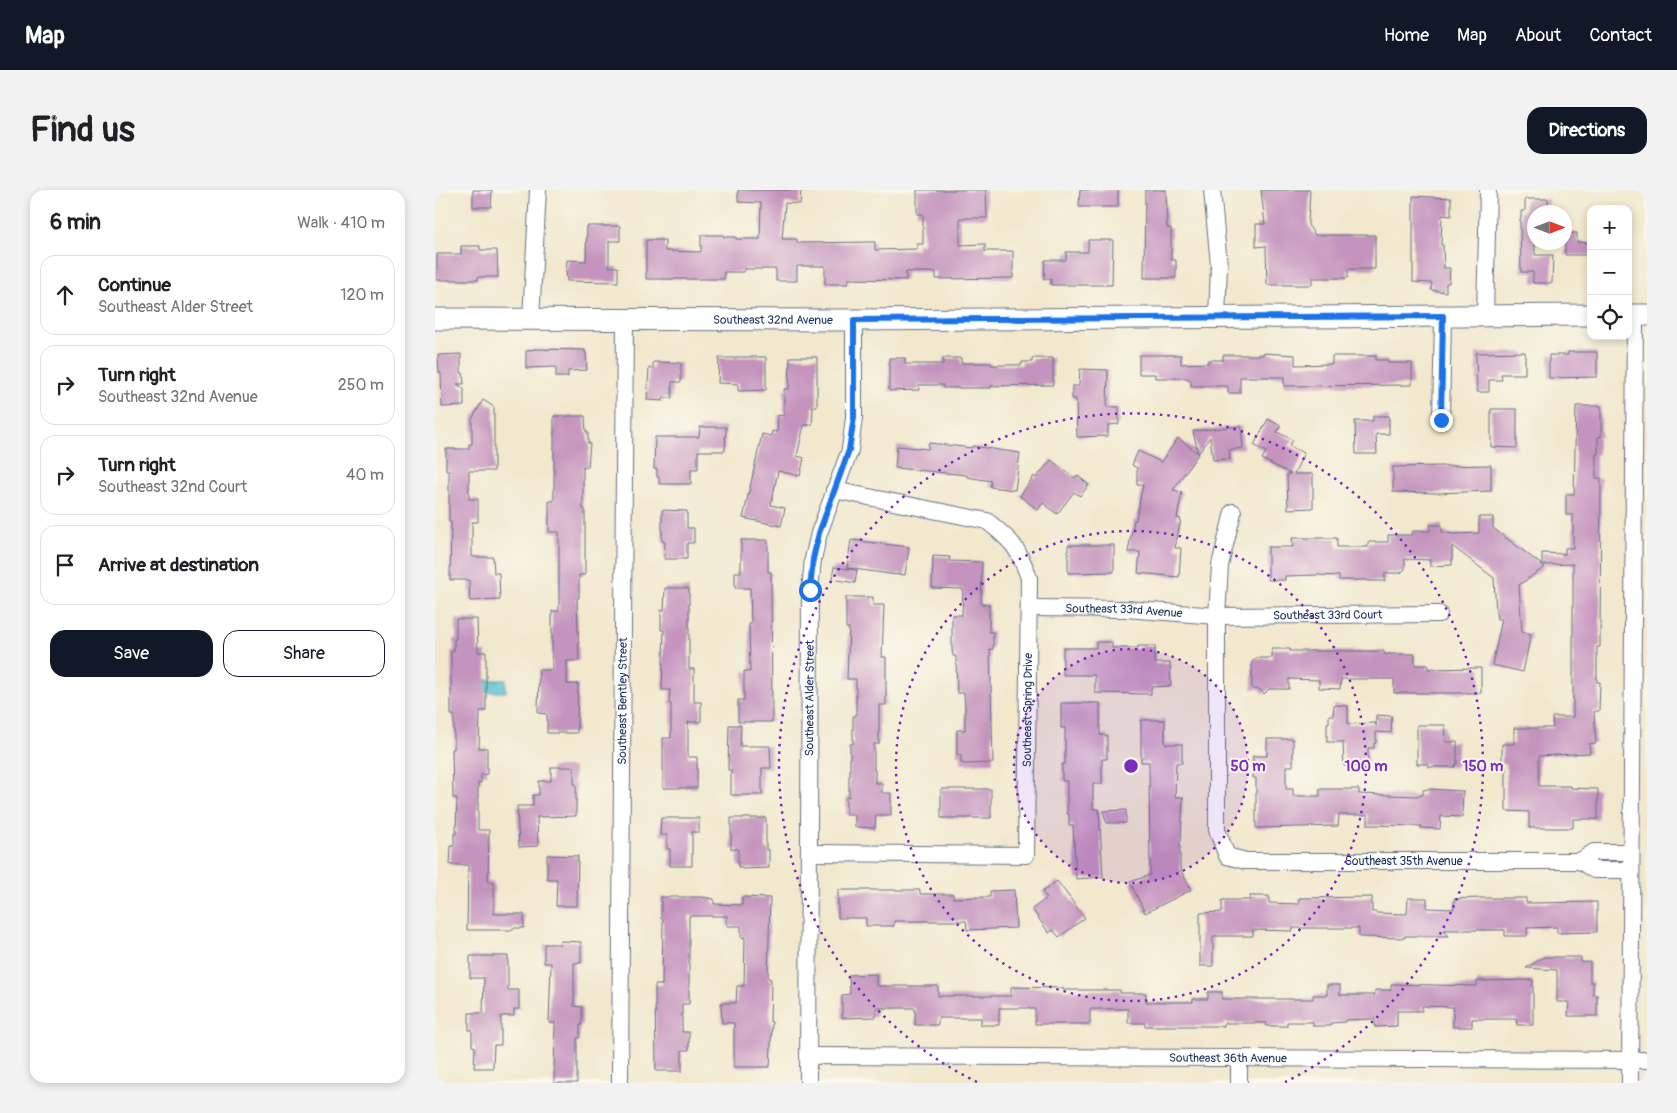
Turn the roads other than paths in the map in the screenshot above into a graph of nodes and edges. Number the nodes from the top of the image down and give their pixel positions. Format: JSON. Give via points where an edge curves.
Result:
{"nodes":[{"id":1,"x":538,"y":190,"type":"edge"},
{"id":2,"x":1212,"y":190,"type":"edge"},
{"id":3,"x":1488,"y":190,"type":"edge"},
{"id":4,"x":1587,"y":315,"type":"edge"},
{"id":5,"x":1637,"y":315,"type":"edge"},
{"id":6,"x":1443,"y":316,"type":"junction"},
{"id":7,"x":1485,"y":316,"type":"junction"},
{"id":8,"x":1217,"y":318,"type":"junction"},
{"id":9,"x":435,"y":319,"type":"edge"},
{"id":10,"x":531,"y":319,"type":"junction"},
{"id":11,"x":625,"y":319,"type":"junction"},
{"id":12,"x":854,"y":320,"type":"junction"},
{"id":13,"x":1441,"y":420,"type":"dead end"},
{"id":14,"x":834,"y":490,"type":"junction"},
{"id":15,"x":1233,"y":512,"type":"dead end"},
{"id":16,"x":1029,"y":608,"type":"junction"},
{"id":17,"x":1439,"y":614,"type":"dead end"},
{"id":18,"x":1217,"y":616,"type":"junction"},
{"id":19,"x":810,"y":853,"type":"junction"},
{"id":20,"x":1635,"y":863,"type":"edge"},
{"id":21,"x":808,"y":1056,"type":"junction"},
{"id":22,"x":1239,"y":1058,"type":"junction"},
{"id":23,"x":1631,"y":1060,"type":"junction"},
{"id":24,"x":1647,"y":1060,"type":"edge"},
{"id":25,"x":621,"y":1083,"type":"edge"},
{"id":26,"x":808,"y":1083,"type":"edge"},
{"id":27,"x":1239,"y":1083,"type":"edge"},
{"id":28,"x":1631,"y":1083,"type":"edge"}],
"edges":[{"from":1,"to":10,"type":"street"},
{"from":2,"to":8,"type":"street","via":[[1219,265]]},
{"from":3,"to":7,"type":"street"},
{"from":4,"to":7,"type":"main road","name":"Southeast 32nd Avenue"},
{"from":5,"to":20,"type":"street"},
{"from":6,"to":7,"type":"main road","name":"Southeast 32nd Avenue"},
{"from":6,"to":8,"type":"main road","name":"Southeast 32nd Avenue"},
{"from":6,"to":13,"type":"street"},
{"from":8,"to":12,"type":"main road","name":"Southeast 32nd Avenue"},
{"from":9,"to":10,"type":"main road","name":"Southeast 32nd Avenue"},
{"from":10,"to":11,"type":"main road","name":"Southeast 32nd Avenue"},
{"from":11,"to":12,"type":"main road","name":"Southeast 32nd Avenue"},
{"from":11,"to":25,"type":"street","name":"Southeast Bentley Street"},
{"from":12,"to":14,"type":"street","name":"Southeast Alder Street","via":[[854,417],[849,450]]},
{"from":14,"to":16,"type":"street","name":"Southeast Spring Drive","via":[[987,521],[1020,553],[1029,578]]},
{"from":14,"to":19,"type":"street","name":"Southeast Alder Street","via":[[819,533],[810,590]]},
{"from":15,"to":18,"type":"street","via":[[1221,565]]},
{"from":16,"to":18,"type":"street","name":"Southeast 33rd Avenue","via":[[1126,609]]},
{"from":16,"to":19,"type":"street","name":"Southeast Spring Drive","via":[[1026,855]]},
{"from":17,"to":18,"type":"street","name":"Southeast 33rd Court"},
{"from":18,"to":20,"type":"street","name":"Southeast 35th Avenue","via":[[1217,830],[1227,856],[1245,861],[1581,861],[1594,870]]},
{"from":19,"to":21,"type":"street","name":"Southeast Alder Street"},
{"from":20,"to":23,"type":"street"},
{"from":21,"to":22,"type":"street","name":"Southeast 36th Avenue"},
{"from":21,"to":26,"type":"street","name":"Southeast Alder Street"},
{"from":22,"to":23,"type":"street","name":"Southeast 36th Avenue"},
{"from":22,"to":27,"type":"street"},
{"from":23,"to":24,"type":"street","name":"Southeast 36th Avenue"},
{"from":23,"to":28,"type":"street"}]}
